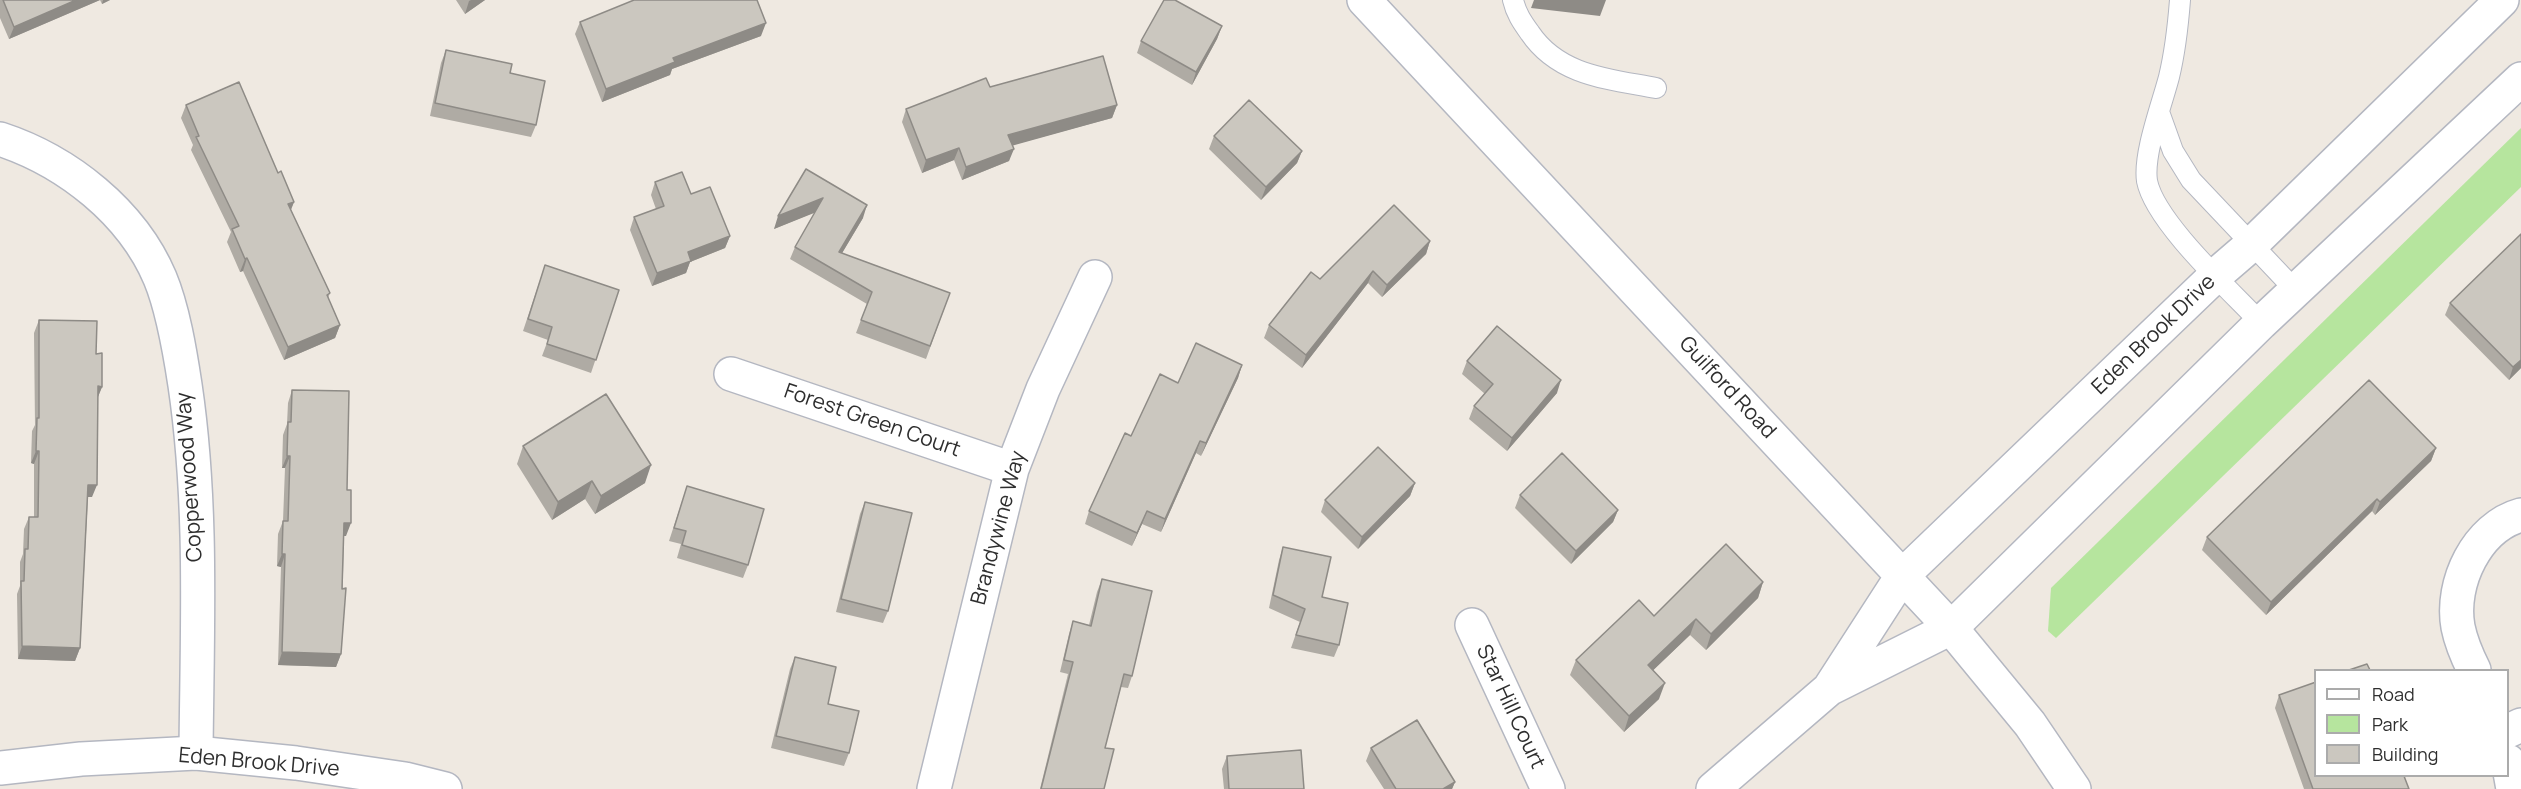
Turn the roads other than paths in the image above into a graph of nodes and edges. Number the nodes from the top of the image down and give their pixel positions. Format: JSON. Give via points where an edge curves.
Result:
{"nodes":[{"id":1,"x":1364,"y":0,"type":"edge"},
{"id":2,"x":1513,"y":0,"type":"edge"},
{"id":3,"x":2180,"y":0,"type":"edge"},
{"id":4,"x":2502,"y":0,"type":"edge"},
{"id":5,"x":2521,"y":79,"type":"edge"},
{"id":6,"x":1656,"y":88,"type":"dead end"},
{"id":7,"x":2159,"y":112,"type":"junction"},
{"id":8,"x":0,"y":139,"type":"edge"},
{"id":9,"x":2252,"y":244,"type":"junction"},
{"id":10,"x":2216,"y":275,"type":"junction"},
{"id":11,"x":1095,"y":277,"type":"dead end"},
{"id":12,"x":2297,"y":292,"type":"junction"},
{"id":13,"x":2261,"y":323,"type":"junction"},
{"id":14,"x":731,"y":374,"type":"dead end"},
{"id":15,"x":1012,"y":469,"type":"junction"},
{"id":16,"x":2521,"y":515,"type":"edge"},
{"id":17,"x":1902,"y":576,"type":"junction"},
{"id":18,"x":1472,"y":625,"type":"dead end"},
{"id":19,"x":1951,"y":628,"type":"junction"},
{"id":20,"x":2474,"y":669,"type":"edge"},
{"id":21,"x":1829,"y":689,"type":"junction"},
{"id":22,"x":196,"y":753,"type":"junction"},
{"id":23,"x":2509,"y":767,"type":"edge"},
{"id":24,"x":0,"y":768,"type":"edge"},
{"id":25,"x":445,"y":789,"type":"edge"},
{"id":26,"x":934,"y":789,"type":"edge"},
{"id":27,"x":1548,"y":789,"type":"edge"},
{"id":28,"x":1713,"y":789,"type":"edge"},
{"id":29,"x":2074,"y":789,"type":"edge"},
{"id":30,"x":2513,"y":789,"type":"edge"}],
"edges":[{"from":1,"to":17,"type":"street","name":"Guilford Road"},
{"from":2,"to":6,"type":"lane","via":[[1516,12],[1537,43],[1564,66],[1591,76]]},
{"from":3,"to":7,"type":"lane"},
{"from":4,"to":9,"type":"street","name":"Eden Brook Drive"},
{"from":5,"to":12,"type":"street","name":"Eden Brook Drive"},
{"from":7,"to":9,"type":"lane","via":[[2173,151],[2191,180]]},
{"from":7,"to":10,"type":"lane","via":[[2149,151],[2147,181],[2181,238]]},
{"from":8,"to":22,"type":"street","name":"Copperwood Way","via":[[57,164],[100,195],[136,235],[160,279],[180,350],[192,435]]},
{"from":9,"to":10,"type":"street","name":"Eden Brook Drive"},
{"from":9,"to":12,"type":"lane"},
{"from":10,"to":13,"type":"lane"},
{"from":10,"to":17,"type":"street","name":"Eden Brook Drive"},
{"from":11,"to":15,"type":"street","name":"Brandywine Way","via":[[1043,389]]},
{"from":12,"to":13,"type":"street","name":"Eden Brook Drive"},
{"from":13,"to":19,"type":"street","name":"Eden Brook Drive"},
{"from":14,"to":15,"type":"street","name":"Forest Green Court"},
{"from":15,"to":26,"type":"street","name":"Brandywine Way"},
{"from":16,"to":20,"type":"street","via":[[2489,533],[2471,555],[2463,574],[2458,624]]},
{"from":17,"to":19,"type":"street","name":"Guilford Road"},
{"from":17,"to":21,"type":"street","name":"Eden Brook Drive"},
{"from":18,"to":27,"type":"street","name":"Star Hill Court"},
{"from":19,"to":21,"type":"street","name":"Eden Brook Drive"},
{"from":19,"to":29,"type":"street","name":"Guilford Road","via":[[2030,724]]},
{"from":21,"to":28,"type":"street","name":"Eden Brook Drive"},
{"from":22,"to":24,"type":"street","name":"Eden Brook Drive"},
{"from":22,"to":25,"type":"street","name":"Eden Brook Drive","via":[[405,779]]},
{"from":23,"to":30,"type":"street"}]}
